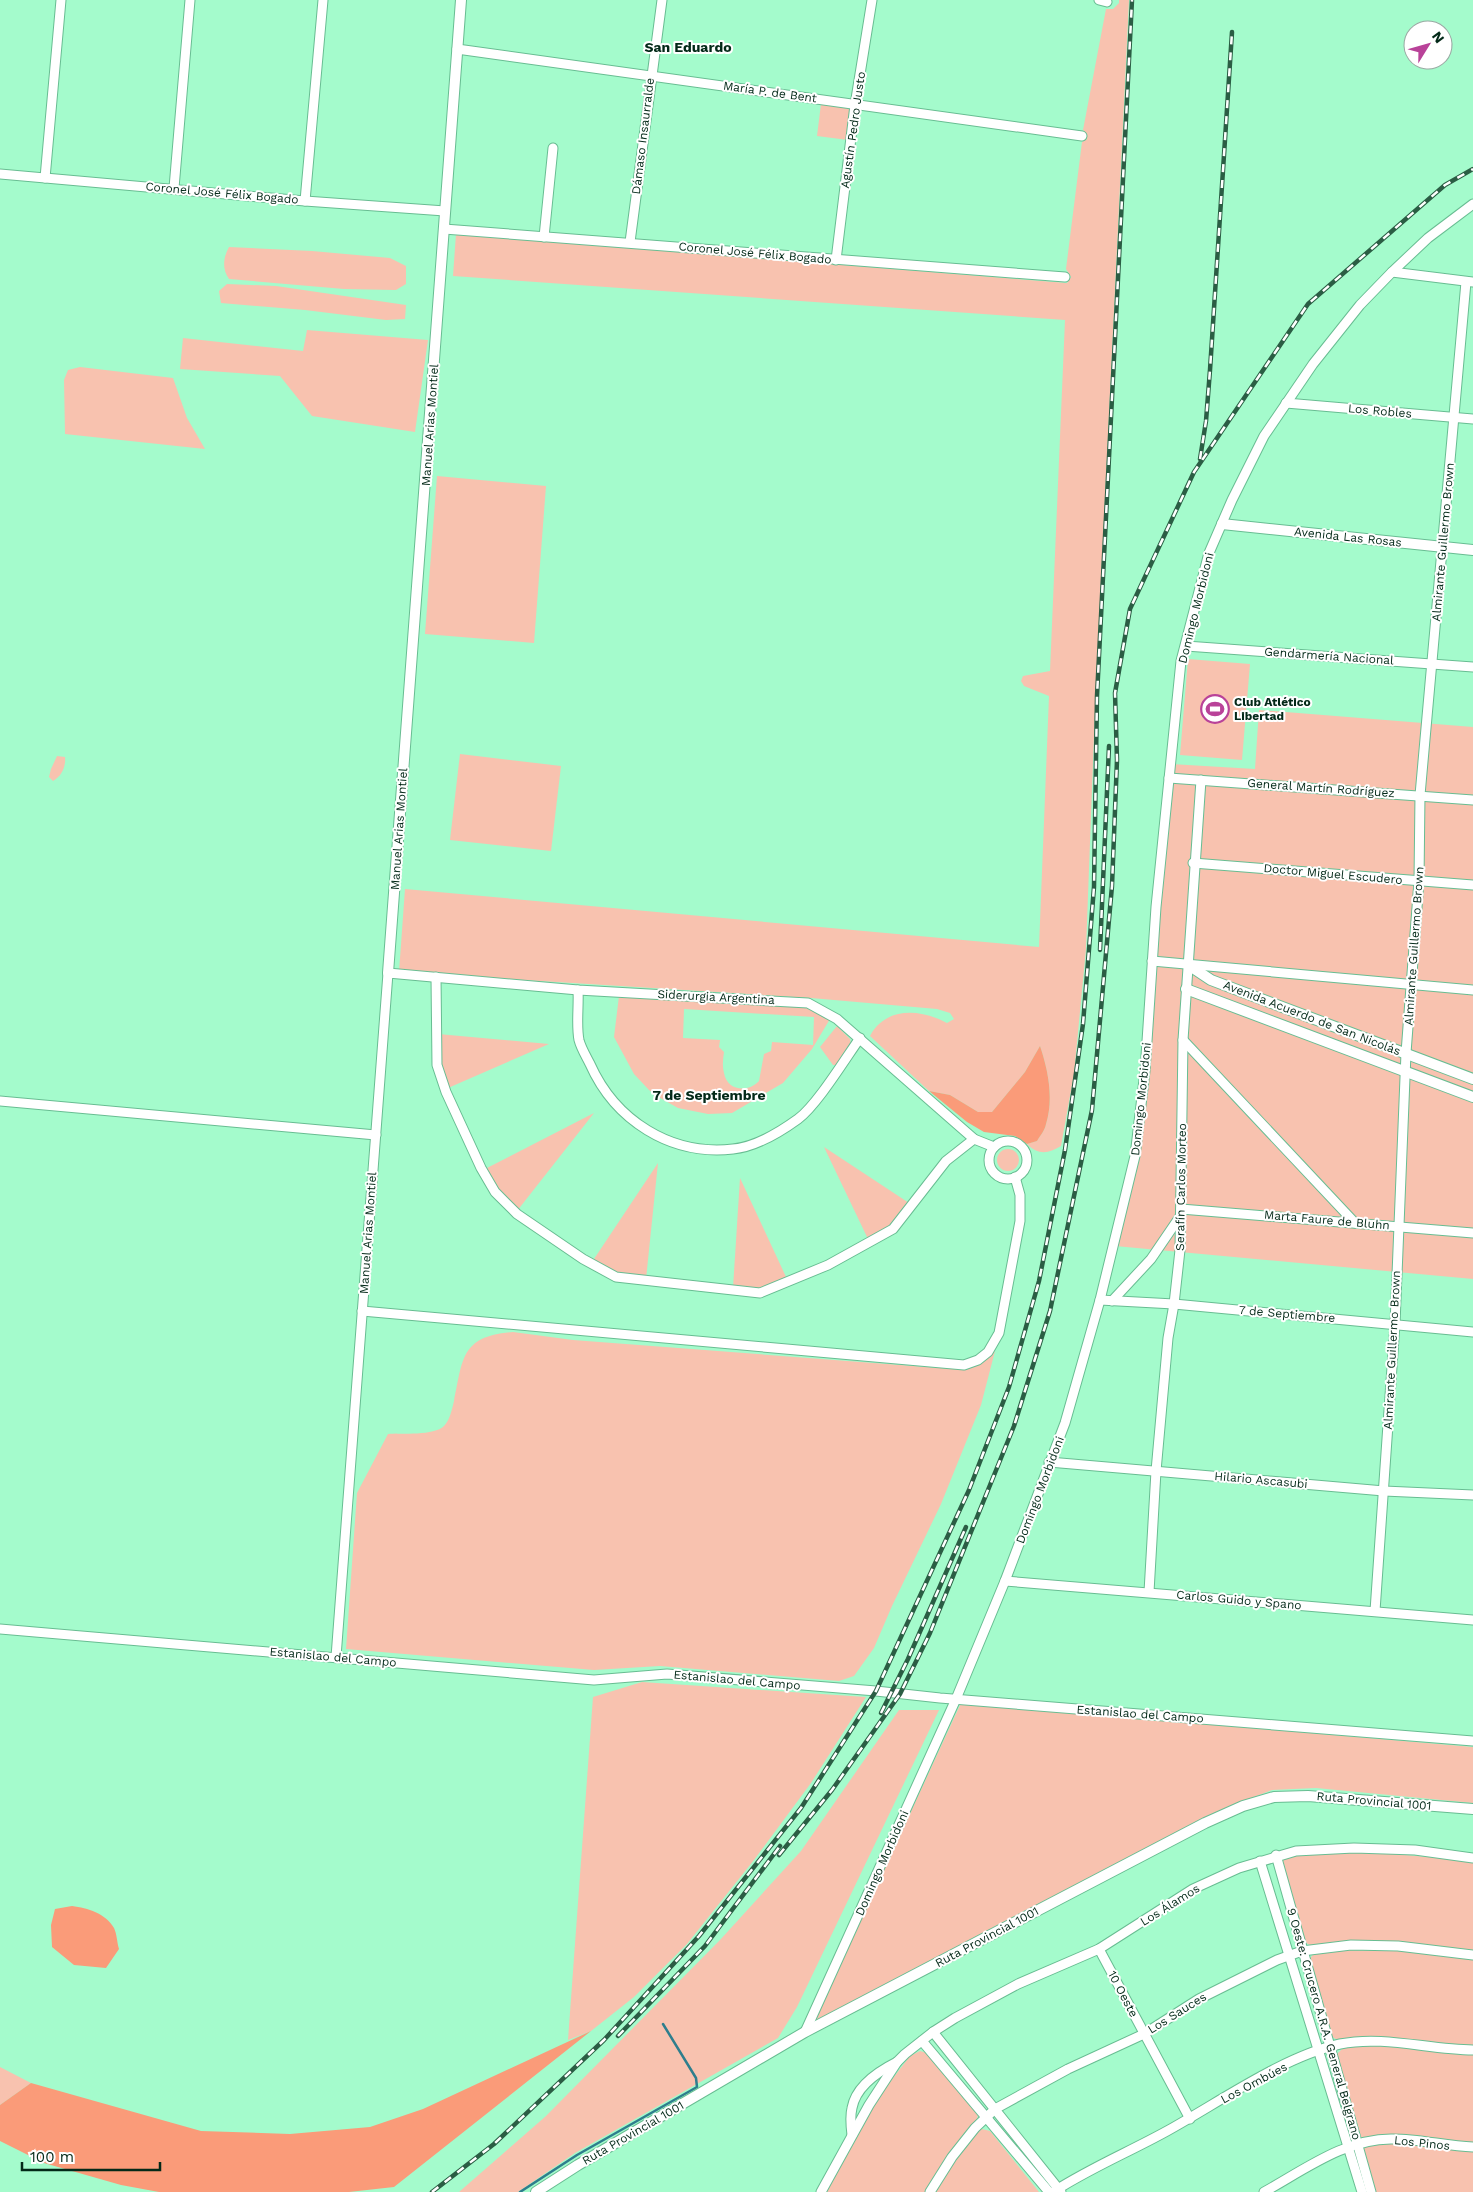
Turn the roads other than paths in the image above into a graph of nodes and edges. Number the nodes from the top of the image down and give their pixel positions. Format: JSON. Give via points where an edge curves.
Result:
{"nodes":[{"id":1,"x":61,"y":0,"type":"edge"},
{"id":2,"x":190,"y":0,"type":"edge"},
{"id":3,"x":323,"y":0,"type":"edge"},
{"id":4,"x":461,"y":0,"type":"edge"},
{"id":5,"x":662,"y":0,"type":"edge"},
{"id":6,"x":872,"y":0,"type":"edge"},
{"id":7,"x":457,"y":49,"type":"junction"},
{"id":8,"x":651,"y":75,"type":"junction"},
{"id":9,"x":855,"y":104,"type":"junction"},
{"id":10,"x":1082,"y":136,"type":"dead end"},
{"id":11,"x":553,"y":148,"type":"dead end"},
{"id":12,"x":0,"y":174,"type":"edge"},
{"id":13,"x":44,"y":178,"type":"junction"},
{"id":14,"x":174,"y":188,"type":"junction"},
{"id":15,"x":305,"y":201,"type":"junction"},
{"id":16,"x":1473,"y":204,"type":"edge"},
{"id":17,"x":445,"y":211,"type":"junction"},
{"id":18,"x":444,"y":230,"type":"junction"},
{"id":19,"x":544,"y":237,"type":"junction"},
{"id":20,"x":630,"y":242,"type":"junction"},
{"id":21,"x":836,"y":260,"type":"junction"},
{"id":22,"x":1392,"y":272,"type":"junction"},
{"id":23,"x":1065,"y":277,"type":"dead end"},
{"id":24,"x":1470,"y":282,"type":"edge"},
{"id":25,"x":1286,"y":403,"type":"junction"},
{"id":26,"x":1454,"y":418,"type":"junction"},
{"id":27,"x":1473,"y":419,"type":"edge"},
{"id":28,"x":1222,"y":524,"type":"junction"},
{"id":29,"x":1442,"y":547,"type":"junction"},
{"id":30,"x":1473,"y":550,"type":"edge"},
{"id":31,"x":1186,"y":646,"type":"junction"},
{"id":32,"x":1431,"y":663,"type":"junction"},
{"id":33,"x":1473,"y":667,"type":"edge"},
{"id":34,"x":1169,"y":778,"type":"junction"},
{"id":35,"x":1201,"y":780,"type":"junction"},
{"id":36,"x":1420,"y":795,"type":"junction"},
{"id":37,"x":1473,"y":800,"type":"edge"},
{"id":38,"x":1193,"y":863,"type":"junction"},
{"id":39,"x":1419,"y":881,"type":"junction"},
{"id":40,"x":1473,"y":885,"type":"edge"},
{"id":41,"x":1152,"y":961,"type":"junction"},
{"id":42,"x":1187,"y":964,"type":"junction"},
{"id":43,"x":388,"y":973,"type":"junction"},
{"id":44,"x":436,"y":977,"type":"junction"},
{"id":45,"x":1412,"y":984,"type":"junction"},
{"id":46,"x":1186,"y":989,"type":"junction"},
{"id":47,"x":578,"y":990,"type":"junction"},
{"id":48,"x":1473,"y":990,"type":"edge"},
{"id":49,"x":860,"y":1038,"type":"junction"},
{"id":50,"x":1183,"y":1040,"type":"junction"},
{"id":51,"x":1406,"y":1054,"type":"junction"},
{"id":52,"x":1406,"y":1070,"type":"junction"},
{"id":53,"x":1473,"y":1079,"type":"edge"},
{"id":54,"x":1473,"y":1097,"type":"edge"},
{"id":55,"x":0,"y":1101,"type":"edge"},
{"id":56,"x":376,"y":1135,"type":"junction"},
{"id":57,"x":974,"y":1139,"type":"junction"},
{"id":58,"x":994,"y":1148,"type":"junction"},
{"id":59,"x":1015,"y":1177,"type":"junction"},
{"id":60,"x":1181,"y":1212,"type":"junction"},
{"id":61,"x":1355,"y":1223,"type":"junction"},
{"id":62,"x":1398,"y":1226,"type":"junction"},
{"id":63,"x":1473,"y":1233,"type":"edge"},
{"id":64,"x":1100,"y":1300,"type":"junction"},
{"id":65,"x":1112,"y":1301,"type":"junction"},
{"id":66,"x":1174,"y":1304,"type":"junction"},
{"id":67,"x":362,"y":1311,"type":"junction"},
{"id":68,"x":1395,"y":1324,"type":"junction"},
{"id":69,"x":1473,"y":1332,"type":"edge"},
{"id":70,"x":1049,"y":1462,"type":"junction"},
{"id":71,"x":1156,"y":1471,"type":"junction"},
{"id":72,"x":1384,"y":1491,"type":"junction"},
{"id":73,"x":1473,"y":1495,"type":"edge"},
{"id":74,"x":1005,"y":1581,"type":"junction"},
{"id":75,"x":1148,"y":1592,"type":"junction"},
{"id":76,"x":1375,"y":1611,"type":"junction"},
{"id":77,"x":1473,"y":1620,"type":"edge"},
{"id":78,"x":0,"y":1629,"type":"edge"},
{"id":79,"x":336,"y":1658,"type":"junction"},
{"id":80,"x":956,"y":1698,"type":"junction"},
{"id":81,"x":1473,"y":1741,"type":"edge"},
{"id":82,"x":1473,"y":1809,"type":"edge"},
{"id":83,"x":1276,"y":1856,"type":"junction"},
{"id":84,"x":1473,"y":1858,"type":"edge"},
{"id":85,"x":1260,"y":1860,"type":"junction"},
{"id":86,"x":1099,"y":1949,"type":"junction"},
{"id":87,"x":1302,"y":1951,"type":"junction"},
{"id":88,"x":1289,"y":1955,"type":"junction"},
{"id":89,"x":1473,"y":1955,"type":"edge"},
{"id":90,"x":805,"y":2032,"type":"junction"},
{"id":91,"x":932,"y":2032,"type":"junction"},
{"id":92,"x":1144,"y":2034,"type":"junction"},
{"id":93,"x":922,"y":2041,"type":"junction"},
{"id":94,"x":1330,"y":2047,"type":"junction"},
{"id":95,"x":1318,"y":2050,"type":"junction"},
{"id":96,"x":1473,"y":2050,"type":"edge"},
{"id":97,"x":897,"y":2062,"type":"junction"},
{"id":98,"x":995,"y":2109,"type":"junction"},
{"id":99,"x":986,"y":2116,"type":"junction"},
{"id":100,"x":1190,"y":2119,"type":"junction"},
{"id":101,"x":852,"y":2136,"type":"junction"},
{"id":102,"x":1358,"y":2143,"type":"junction"},
{"id":103,"x":1348,"y":2147,"type":"junction"},
{"id":104,"x":1473,"y":2147,"type":"edge"},
{"id":105,"x":1058,"y":2191,"type":"edge"},
{"id":106,"x":536,"y":2192,"type":"edge"},
{"id":107,"x":821,"y":2192,"type":"edge"},
{"id":108,"x":930,"y":2192,"type":"edge"},
{"id":109,"x":1049,"y":2192,"type":"edge"},
{"id":110,"x":1264,"y":2192,"type":"edge"},
{"id":111,"x":1362,"y":2192,"type":"edge"},
{"id":112,"x":1371,"y":2192,"type":"edge"}],
"edges":[{"from":1,"to":13,"type":"street"},
{"from":2,"to":14,"type":"street"},
{"from":3,"to":15,"type":"street"},
{"from":4,"to":7,"type":"street","name":"Manuel Arias Montiel"},
{"from":5,"to":8,"type":"street","name":"Dámaso Insaurralde"},
{"from":6,"to":9,"type":"street","name":"Agustín Pedro Justo"},
{"from":7,"to":8,"type":"street","name":"María P. de Bent"},
{"from":7,"to":17,"type":"street","name":"Manuel Arias Montiel"},
{"from":8,"to":9,"type":"street","name":"María P. de Bent"},
{"from":8,"to":20,"type":"street","name":"Dámaso Insaurralde"},
{"from":9,"to":10,"type":"street","name":"María P. de Bent"},
{"from":9,"to":21,"type":"street","name":"Agustín Pedro Justo"},
{"from":11,"to":19,"type":"street"},
{"from":12,"to":13,"type":"street","name":"Coronel José Félix Bogado"},
{"from":13,"to":14,"type":"street","name":"Coronel José Félix Bogado"},
{"from":14,"to":15,"type":"street","name":"Coronel José Félix Bogado"},
{"from":15,"to":17,"type":"street","name":"Coronel José Félix Bogado"},
{"from":16,"to":22,"type":"street","name":"Domingo Morbidoni","via":[[1428,238]]},
{"from":17,"to":18,"type":"street","name":"Manuel Arias Montiel"},
{"from":18,"to":19,"type":"street","name":"Coronel José Félix Bogado"},
{"from":18,"to":43,"type":"street","name":"Manuel Arias Montiel"},
{"from":19,"to":20,"type":"street","name":"Coronel José Félix Bogado"},
{"from":20,"to":21,"type":"street","name":"Coronel José Félix Bogado"},
{"from":21,"to":23,"type":"street","name":"Coronel José Félix Bogado"},
{"from":22,"to":24,"type":"street"},
{"from":22,"to":25,"type":"street","name":"Domingo Morbidoni","via":[[1360,305]]},
{"from":24,"to":26,"type":"street","name":"Almirante Guillermo Brown"},
{"from":25,"to":26,"type":"street","name":"Los Robles"},
{"from":25,"to":28,"type":"street","name":"Domingo Morbidoni","via":[[1264,436]]},
{"from":26,"to":27,"type":"street","name":"Los Robles"},
{"from":26,"to":29,"type":"street","name":"Almirante Guillermo Brown"},
{"from":28,"to":29,"type":"street","name":"Avenida Las Rosas"},
{"from":28,"to":31,"type":"street","name":"Domingo Morbidoni","via":[[1209,553]]},
{"from":29,"to":30,"type":"street","name":"Avenida Las Rosas"},
{"from":29,"to":32,"type":"street","name":"Almirante Guillermo Brown"},
{"from":31,"to":32,"type":"street","name":"Gendarmería Nacional"},
{"from":31,"to":34,"type":"street","name":"Domingo Morbidoni","via":[[1181,661]]},
{"from":32,"to":33,"type":"street","name":"Gendarmería Nacional"},
{"from":32,"to":36,"type":"street","name":"Almirante Guillermo Brown"},
{"from":34,"to":35,"type":"street","name":"General Martín Rodríguez"},
{"from":34,"to":41,"type":"street","name":"Domingo Morbidoni"},
{"from":35,"to":36,"type":"street","name":"General Martín Rodríguez"},
{"from":35,"to":38,"type":"street","name":"Serafín Carlos Morteo"},
{"from":36,"to":37,"type":"street","name":"General Martín Rodríguez"},
{"from":36,"to":39,"type":"street","name":"Almirante Guillermo Brown"},
{"from":38,"to":39,"type":"street","name":"Doctor Miguel Escudero"},
{"from":38,"to":42,"type":"street","name":"Serafín Carlos Morteo"},
{"from":39,"to":40,"type":"street","name":"Doctor Miguel Escudero"},
{"from":39,"to":45,"type":"street","name":"Almirante Guillermo Brown"},
{"from":41,"to":42,"type":"street","name":"Avenida Acuerdo de San Nicolás"},
{"from":41,"to":64,"type":"street","name":"Domingo Morbidoni","via":[[1145,1071],[1135,1156]]},
{"from":42,"to":45,"type":"street"},
{"from":42,"to":46,"type":"street","name":"Serafín Carlos Morteo"},
{"from":42,"to":51,"type":"street","name":"Avenida Acuerdo de San Nicolás","via":[[1211,980]]},
{"from":43,"to":44,"type":"street","name":"Siderurgia Argentina"},
{"from":43,"to":56,"type":"street","name":"Manuel Arias Montiel"},
{"from":44,"to":47,"type":"street","name":"Siderurgia Argentina"},
{"from":44,"to":57,"type":"street","via":[[437,1065],[446,1092],[495,1192],[517,1214],[583,1259],[616,1277],[760,1292],[828,1264],[892,1230],[946,1162]]},
{"from":45,"to":48,"type":"street"},
{"from":45,"to":51,"type":"street","name":"Almirante Guillermo Brown"},
{"from":46,"to":50,"type":"street","name":"Serafín Carlos Morteo"},
{"from":46,"to":52,"type":"street","name":"Avenida Acuerdo de San Nicolás"},
{"from":47,"to":49,"type":"street","name":"Siderurgia Argentina","via":[[799,1001],[822,1009]]},
{"from":47,"to":49,"type":"street","via":[[579,1040],[607,1095],[626,1116],[667,1140],[702,1149],[734,1149],[770,1136],[798,1119]]},
{"from":49,"to":57,"type":"street","name":"Siderurgia Argentina"},
{"from":50,"to":60,"type":"street","name":"Serafín Carlos Morteo"},
{"from":50,"to":61,"type":"street"},
{"from":51,"to":52,"type":"street","name":"Almirante Guillermo Brown"},
{"from":51,"to":53,"type":"street","name":"Avenida Acuerdo de San Nicolás"},
{"from":52,"to":54,"type":"street","name":"Avenida Acuerdo de San Nicolás"},
{"from":52,"to":62,"type":"street","name":"Almirante Guillermo Brown"},
{"from":55,"to":56,"type":"street"},
{"from":56,"to":67,"type":"street","name":"Manuel Arias Montiel"},
{"from":57,"to":58,"type":"street","name":"Siderurgia Argentina"},
{"from":58,"to":59,"type":"street","via":[[990,1160],[992,1169],[1002,1178]]},
{"from":58,"to":59,"type":"street","via":[[1009,1141],[1023,1148],[1026,1164]]},
{"from":59,"to":67,"type":"street","via":[[1020,1195],[1020,1221],[999,1333],[988,1352],[964,1365]]},
{"from":60,"to":61,"type":"street","name":"Marta Faure de Bluhn"},
{"from":60,"to":65,"type":"street","via":[[1151,1259]]},
{"from":60,"to":66,"type":"street","name":"Serafín Carlos Morteo"},
{"from":61,"to":62,"type":"street","name":"Marta Faure de Bluhn"},
{"from":62,"to":63,"type":"street","name":"Marta Faure de Bluhn"},
{"from":62,"to":68,"type":"street","name":"Almirante Guillermo Brown"},
{"from":64,"to":65,"type":"street","name":"7 de Septiembre"},
{"from":64,"to":70,"type":"street","name":"Domingo Morbidoni","via":[[1065,1423]]},
{"from":65,"to":66,"type":"street","name":"7 de Septiembre"},
{"from":66,"to":68,"type":"street","name":"7 de Septiembre"},
{"from":66,"to":71,"type":"street","name":"Serafín Carlos Morteo"},
{"from":67,"to":79,"type":"street","name":"Manuel Arias Montiel"},
{"from":68,"to":69,"type":"street","name":"7 de Septiembre"},
{"from":68,"to":72,"type":"street","name":"Almirante Guillermo Brown"},
{"from":70,"to":71,"type":"street","name":"Hilario Ascasubi"},
{"from":70,"to":74,"type":"street","name":"Domingo Morbidoni"},
{"from":71,"to":72,"type":"street","name":"Hilario Ascasubi"},
{"from":71,"to":75,"type":"street","name":"Serafín Carlos Morteo"},
{"from":72,"to":73,"type":"street","name":"Hilario Ascasubi"},
{"from":72,"to":76,"type":"street","name":"Almirante Guillermo Brown"},
{"from":74,"to":75,"type":"street","name":"Carlos Guido y Spano"},
{"from":74,"to":80,"type":"street","name":"Domingo Morbidoni"},
{"from":75,"to":76,"type":"street","name":"Carlos Guido y Spano"},
{"from":76,"to":77,"type":"street","name":"Carlos Guido y Spano"},
{"from":78,"to":79,"type":"street","name":"Estanislao del Campo"},
{"from":79,"to":80,"type":"street","name":"Estanislao del Campo","via":[[594,1680],[667,1674]]},
{"from":80,"to":81,"type":"street","name":"Estanislao del Campo"},
{"from":80,"to":90,"type":"street","name":"Domingo Morbidoni"},
{"from":82,"to":90,"type":"street","name":"Ruta Provincial 1001","via":[[1308,1796],[1274,1798],[1243,1806]]},
{"from":83,"to":84,"type":"street","name":"Los Álamos","via":[[1296,1851],[1354,1848],[1415,1850]]},
{"from":83,"to":85,"type":"street","name":"Los Álamos"},
{"from":83,"to":87,"type":"street","name":"9 Oeste: Crucero A.R.A. General Belgrano"},
{"from":85,"to":86,"type":"street","name":"Los Álamos","via":[[1193,1889]]},
{"from":85,"to":88,"type":"street","name":"9 Oeste: Crucero A.R.A. General Belgrano"},
{"from":86,"to":91,"type":"street","name":"Los Álamos","via":[[1018,1984]]},
{"from":86,"to":92,"type":"street","name":"10 Oeste"},
{"from":87,"to":88,"type":"street","name":"Los Sauces"},
{"from":87,"to":89,"type":"street","name":"Los Sauces","via":[[1351,1945]]},
{"from":87,"to":94,"type":"street","name":"9 Oeste: Crucero A.R.A. General Belgrano"},
{"from":88,"to":92,"type":"street","name":"Los Sauces","via":[[1199,1999]]},
{"from":88,"to":95,"type":"street","name":"9 Oeste: Crucero A.R.A. General Belgrano"},
{"from":90,"to":106,"type":"street","name":"Ruta Provincial 1001"},
{"from":91,"to":93,"type":"street","name":"Los Álamos"},
{"from":91,"to":98,"type":"street"},
{"from":92,"to":98,"type":"street","name":"Los Sauces","via":[[1068,2069]]},
{"from":92,"to":100,"type":"street","name":"10 Oeste"},
{"from":93,"to":97,"type":"street","name":"Los Álamos"},
{"from":93,"to":99,"type":"street"},
{"from":94,"to":95,"type":"street","name":"Los Ombúes"},
{"from":94,"to":96,"type":"street","name":"Los Ombúes","via":[[1374,2042]]},
{"from":94,"to":102,"type":"street","name":"9 Oeste: Crucero A.R.A. General Belgrano"},
{"from":95,"to":100,"type":"street","name":"Los Ombúes"},
{"from":95,"to":103,"type":"street","name":"9 Oeste: Crucero A.R.A. General Belgrano"},
{"from":97,"to":101,"type":"street","name":"Los Álamos"},
{"from":97,"to":101,"type":"street","name":"Los Álamos","via":[[869,2079],[853,2104]]},
{"from":98,"to":99,"type":"street","name":"Los Sauces"},
{"from":98,"to":105,"type":"street"},
{"from":99,"to":108,"type":"street","name":"Los Sauces","via":[[952,2157]]},
{"from":99,"to":109,"type":"street"},
{"from":100,"to":105,"type":"street","name":"Los Ombúes","via":[[1085,2171]]},
{"from":101,"to":107,"type":"street","name":"Los Álamos"},
{"from":102,"to":103,"type":"street","name":"Los Pinos"},
{"from":102,"to":104,"type":"street","name":"Los Pinos","via":[[1394,2139]]},
{"from":102,"to":112,"type":"street","name":"9 Oeste: Crucero A.R.A. General Belgrano"},
{"from":103,"to":110,"type":"street","name":"Los Pinos"},
{"from":103,"to":111,"type":"street","name":"9 Oeste: Crucero A.R.A. General Belgrano"}]}
